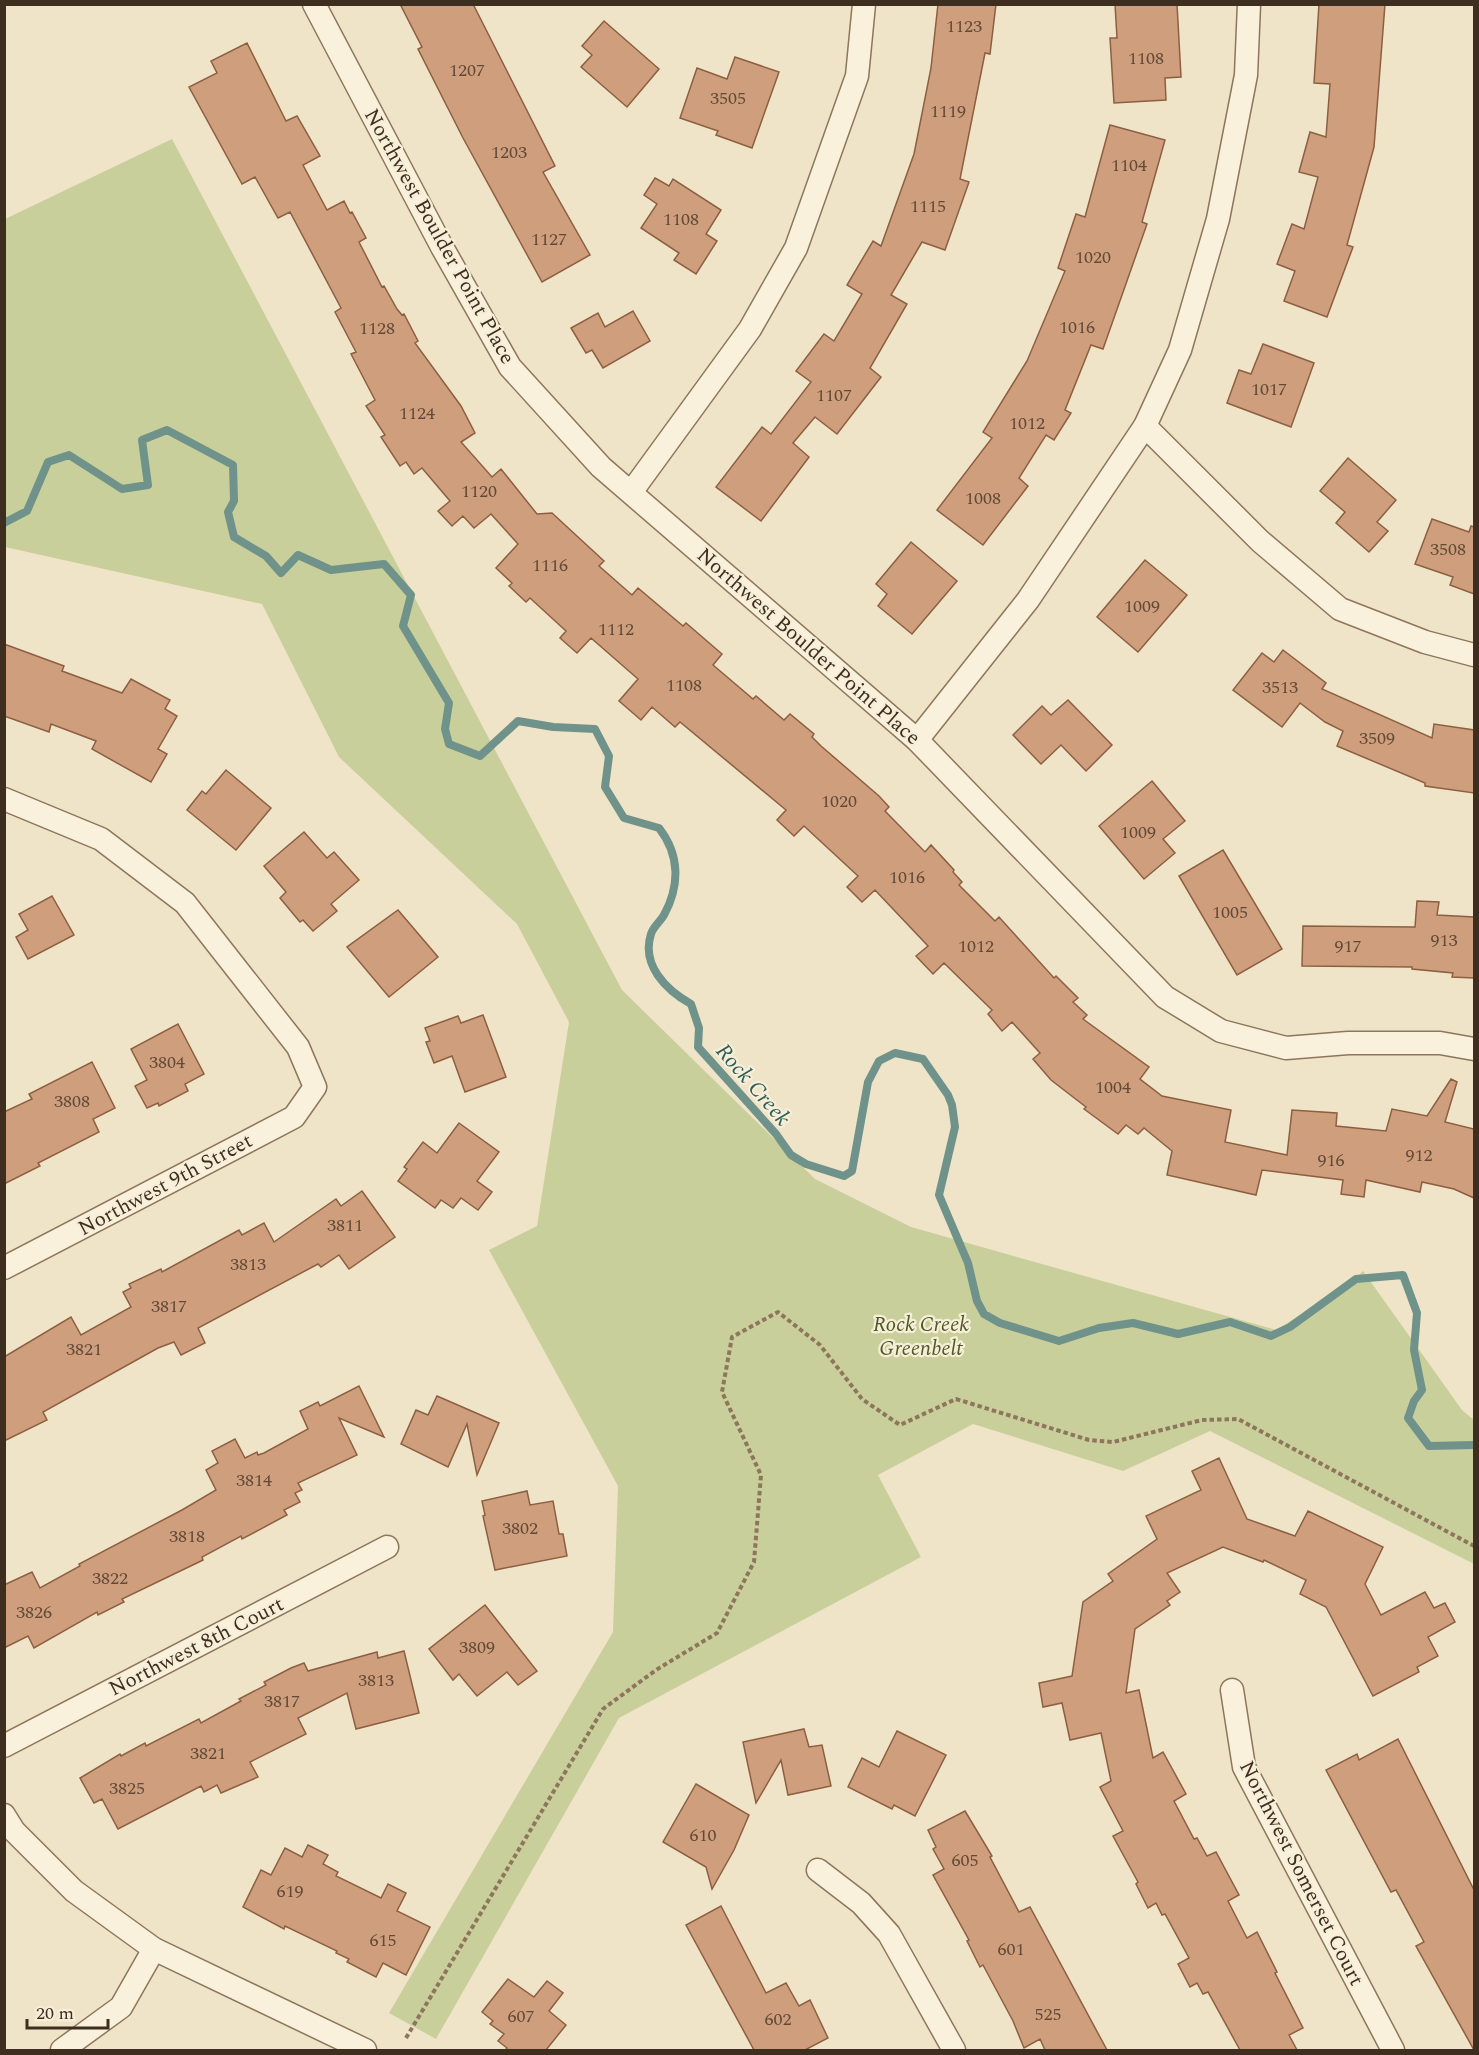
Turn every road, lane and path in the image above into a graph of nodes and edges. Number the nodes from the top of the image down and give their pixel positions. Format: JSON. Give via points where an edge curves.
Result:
{"nodes":[{"id":1,"x":314,"y":4,"type":"edge"},
{"id":2,"x":864,"y":4,"type":"edge"},
{"id":3,"x":1249,"y":4,"type":"edge"},
{"id":4,"x":1144,"y":426,"type":"junction"},
{"id":5,"x":632,"y":491,"type":"junction"},
{"id":6,"x":1474,"y":655,"type":"edge"},
{"id":7,"x":917,"y":740,"type":"junction"},
{"id":8,"x":4,"y":799,"type":"edge"},
{"id":9,"x":1474,"y":1049,"type":"edge"},
{"id":10,"x":4,"y":1268,"type":"edge"},
{"id":11,"x":1474,"y":1546,"type":"edge"},
{"id":12,"x":387,"y":1547,"type":"dead end"},
{"id":13,"x":1232,"y":1690,"type":"dead end"},
{"id":14,"x":4,"y":1746,"type":"edge"},
{"id":15,"x":4,"y":1815,"type":"edge"},
{"id":16,"x":818,"y":1870,"type":"dead end"},
{"id":17,"x":154,"y":1949,"type":"junction"},
{"id":18,"x":406,"y":2038,"type":"dead end"},
{"id":19,"x":62,"y":2050,"type":"edge"},
{"id":20,"x":365,"y":2050,"type":"edge"},
{"id":21,"x":954,"y":2050,"type":"edge"},
{"id":22,"x":1393,"y":2050,"type":"edge"}],
"edges":[{"from":1,"to":5,"type":"street","name":"Northwest Boulder Point Place","via":[[510,367],[601,467]]},
{"from":2,"to":5,"type":"street","via":[[857,76],[796,248],[750,329]]},
{"from":3,"to":4,"type":"street","via":[[1246,75],[1218,219],[1180,350]]},
{"from":4,"to":6,"type":"street","via":[[1260,541],[1340,609],[1425,642]]},
{"from":4,"to":7,"type":"street","via":[[1029,600]]},
{"from":5,"to":7,"type":"street","name":"Northwest Boulder Point Place"},
{"from":7,"to":9,"type":"street","name":"Northwest Boulder Point Place","via":[[1165,997],[1221,1031],[1286,1048],[1440,1043]]},
{"from":8,"to":10,"type":"street","name":"Northwest 9th Street","via":[[101,839],[184,903],[298,1047],[315,1087],[294,1117]]},
{"from":11,"to":18,"type":"path","via":[[1238,1419],[1202,1420],[1113,1442],[1097,1441],[956,1399],[900,1425],[862,1399],[820,1345],[777,1312],[732,1337],[722,1392],[761,1475],[754,1562],[717,1633],[656,1670],[603,1709]]},
{"from":12,"to":14,"type":"street","name":"Northwest 8th Court"},
{"from":13,"to":22,"type":"street","name":"Northwest Somerset Court","via":[[1244,1767]]},
{"from":15,"to":17,"type":"street","via":[[14,1831],[74,1891]]},
{"from":16,"to":21,"type":"street","via":[[861,1903],[889,1934]]},
{"from":17,"to":19,"type":"street","via":[[122,2007]]},
{"from":17,"to":20,"type":"street"}]}
